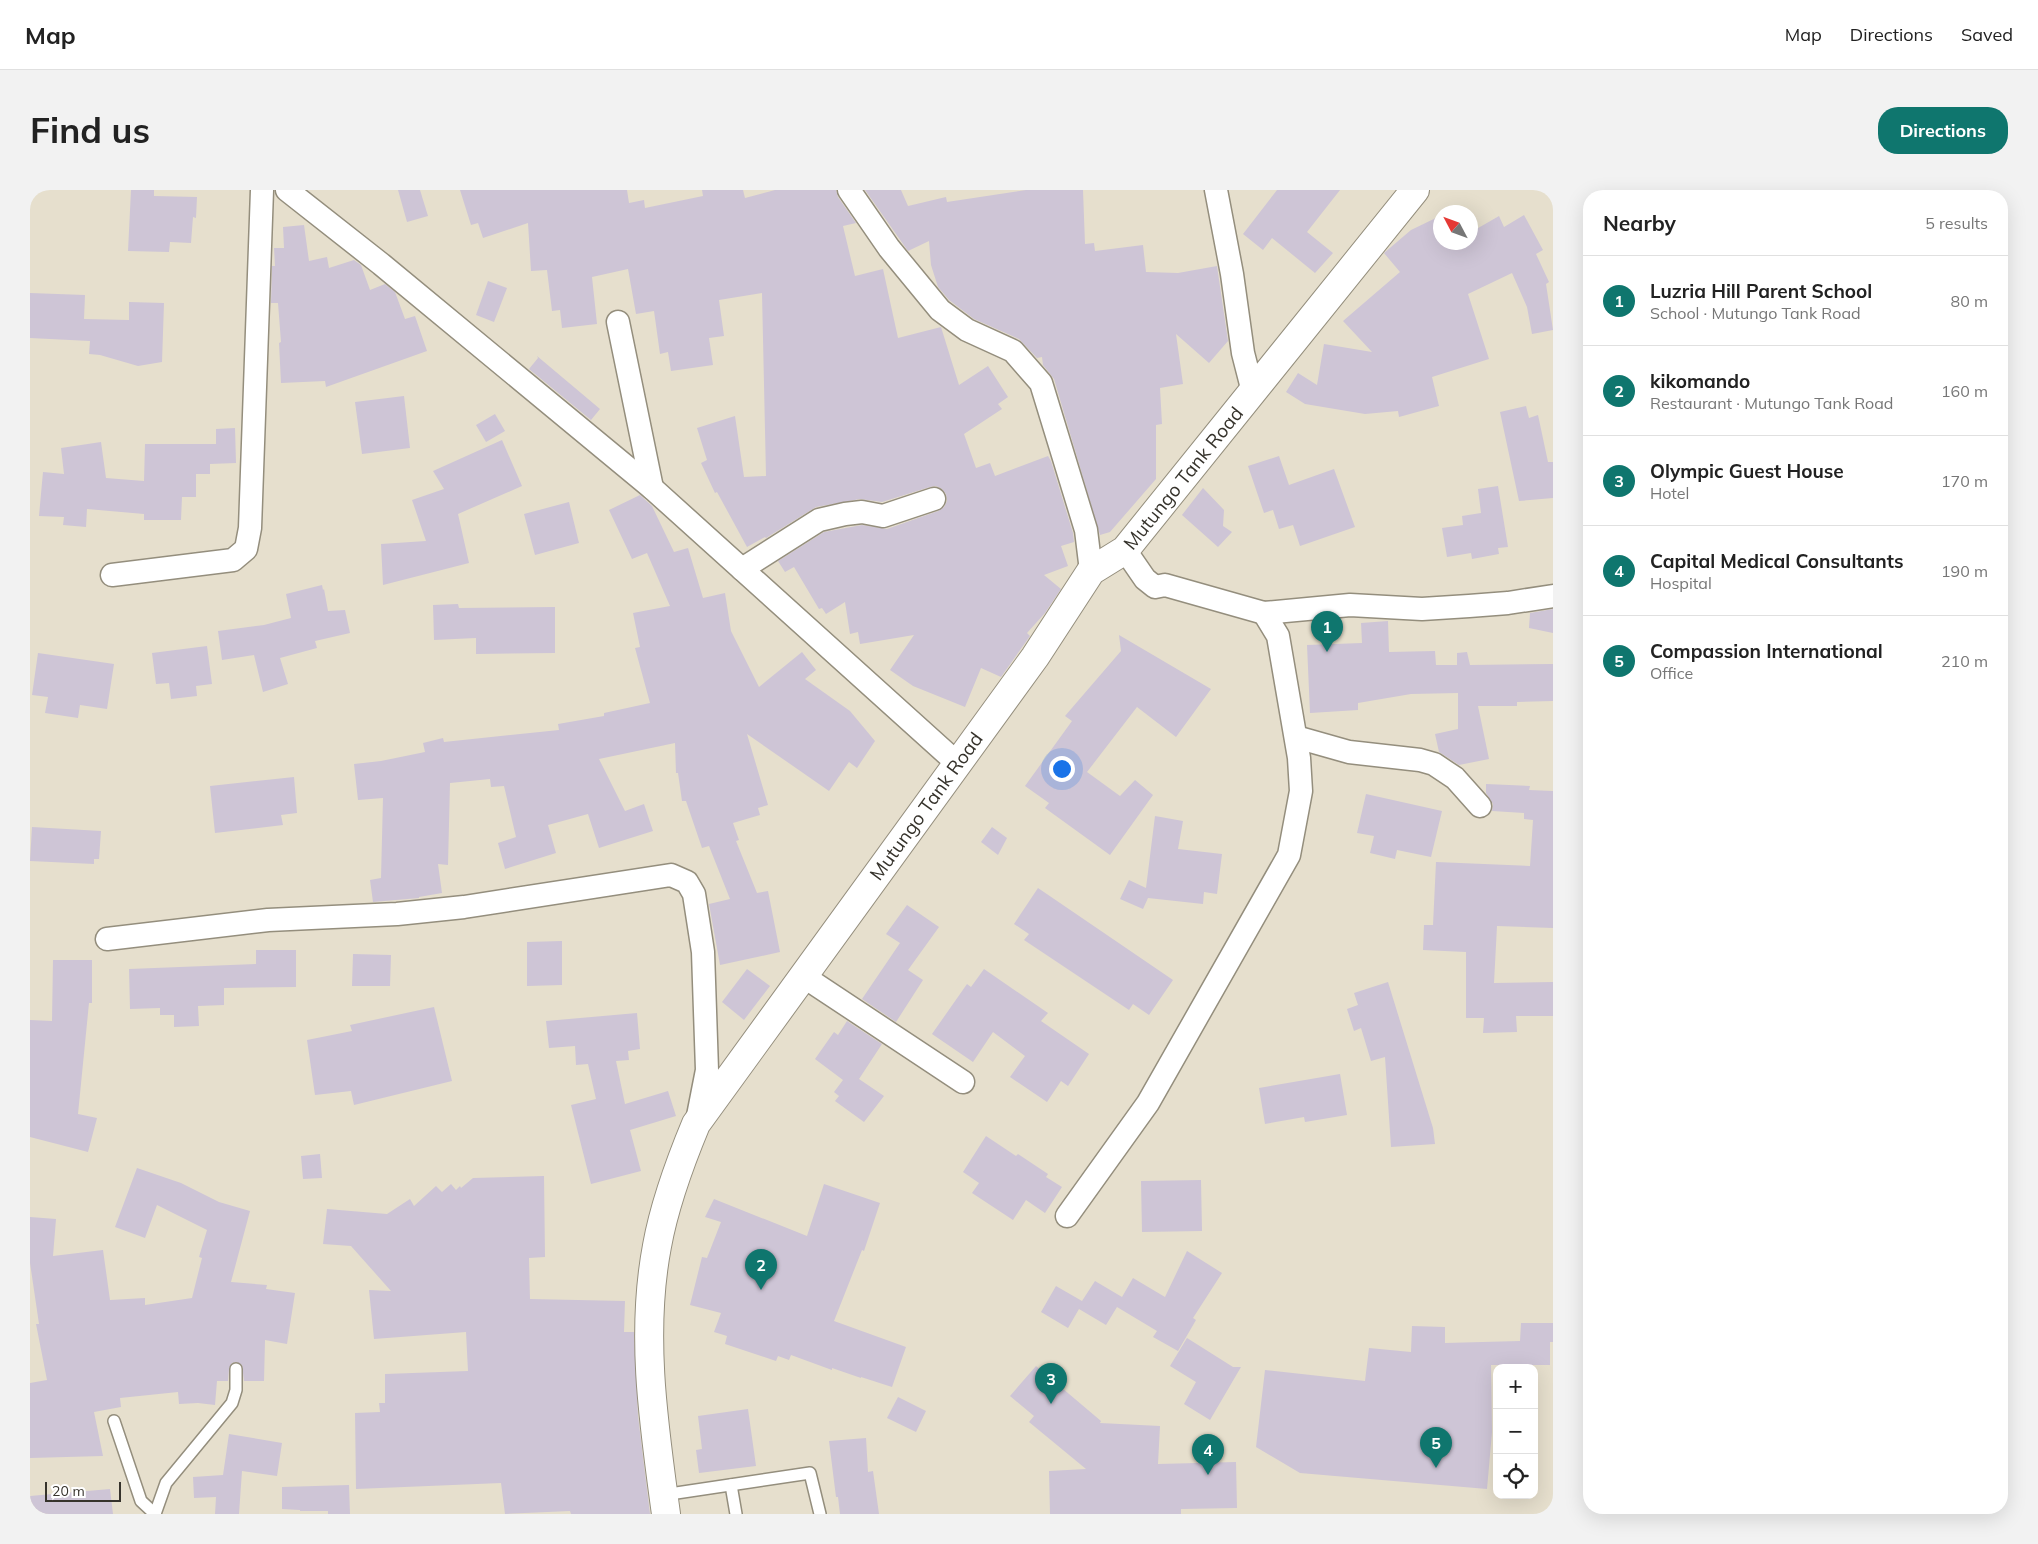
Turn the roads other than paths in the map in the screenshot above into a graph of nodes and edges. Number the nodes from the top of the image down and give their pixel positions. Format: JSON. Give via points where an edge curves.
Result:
{"nodes":[{"id":1,"x":262,"y":190,"type":"edge"},
{"id":2,"x":287,"y":190,"type":"edge"},
{"id":3,"x":849,"y":190,"type":"edge"},
{"id":4,"x":1216,"y":190,"type":"edge"},
{"id":5,"x":1415,"y":190,"type":"edge"},
{"id":6,"x":618,"y":322,"type":"dead end"},
{"id":7,"x":1253,"y":392,"type":"junction"},
{"id":8,"x":652,"y":488,"type":"junction"},
{"id":9,"x":934,"y":498,"type":"dead end"},
{"id":10,"x":1126,"y":550,"type":"junction"},
{"id":11,"x":742,"y":569,"type":"junction"},
{"id":12,"x":1091,"y":571,"type":"junction"},
{"id":13,"x":112,"y":575,"type":"dead end"},
{"id":14,"x":1553,"y":596,"type":"edge"},
{"id":15,"x":1264,"y":613,"type":"junction"},
{"id":16,"x":1296,"y":737,"type":"junction"},
{"id":17,"x":957,"y":763,"type":"junction"},
{"id":18,"x":1480,"y":806,"type":"dead end"},
{"id":19,"x":106,"y":939,"type":"dead end"},
{"id":20,"x":803,"y":976,"type":"junction"},
{"id":21,"x":963,"y":1082,"type":"dead end"},
{"id":22,"x":696,"y":1124,"type":"junction"},
{"id":23,"x":1067,"y":1216,"type":"dead end"},
{"id":24,"x":236,"y":1368,"type":"dead end"},
{"id":25,"x":114,"y":1421,"type":"dead end"},
{"id":26,"x":731,"y":1485,"type":"junction"},
{"id":27,"x":664,"y":1504,"type":"edge"},
{"id":28,"x":155,"y":1514,"type":"edge"},
{"id":29,"x":736,"y":1514,"type":"edge"},
{"id":30,"x":820,"y":1514,"type":"edge"}],
"edges":[{"from":1,"to":13,"type":"street","via":[[250,528],[246,549],[233,560]]},
{"from":2,"to":8,"type":"street"},
{"from":3,"to":12,"type":"street","via":[[889,248],[940,310],[967,330],[1013,352],[1040,383],[1086,530]]},
{"from":4,"to":7,"type":"street","via":[[1243,353]]},
{"from":5,"to":7,"type":"street","name":"Mutungo Tank Road"},
{"from":6,"to":8,"type":"street"},
{"from":7,"to":10,"type":"street","name":"Mutungo Tank Road"},
{"from":8,"to":11,"type":"street"},
{"from":9,"to":11,"type":"street","via":[[883,516],[862,512],[819,520]]},
{"from":10,"to":12,"type":"street","name":"Mutungo Tank Road"},
{"from":10,"to":15,"type":"street","via":[[1145,579],[1155,587],[1164,585]]},
{"from":11,"to":17,"type":"street"},
{"from":12,"to":17,"type":"street","name":"Mutungo Tank Road","via":[[1035,657]]},
{"from":14,"to":15,"type":"street","via":[[1508,604],[1460,607],[1422,609],[1350,605]]},
{"from":15,"to":16,"type":"street","via":[[1278,636]]},
{"from":16,"to":18,"type":"street","via":[[1349,752],[1434,764],[1455,778]]},
{"from":16,"to":23,"type":"street","via":[[1301,791],[1289,855],[1148,1103]]},
{"from":17,"to":20,"type":"street","name":"Mutungo Tank Road"},
{"from":19,"to":22,"type":"street","via":[[268,920],[397,914],[464,907],[671,875],[687,882],[694,894],[703,952],[707,1070]]},
{"from":20,"to":21,"type":"street"},
{"from":20,"to":22,"type":"street","name":"Mutungo Tank Road"},
{"from":22,"to":27,"type":"street","name":"Mutungo Tank Road","via":[[684,1152],[657,1246],[651,1295],[649,1366]]},
{"from":24,"to":28,"type":"lane","via":[[232,1403],[166,1483]]},
{"from":25,"to":28,"type":"lane","via":[[140,1500]]},
{"from":26,"to":27,"type":"lane"},
{"from":26,"to":29,"type":"lane"},
{"from":26,"to":30,"type":"lane","via":[[810,1474]]}]}
